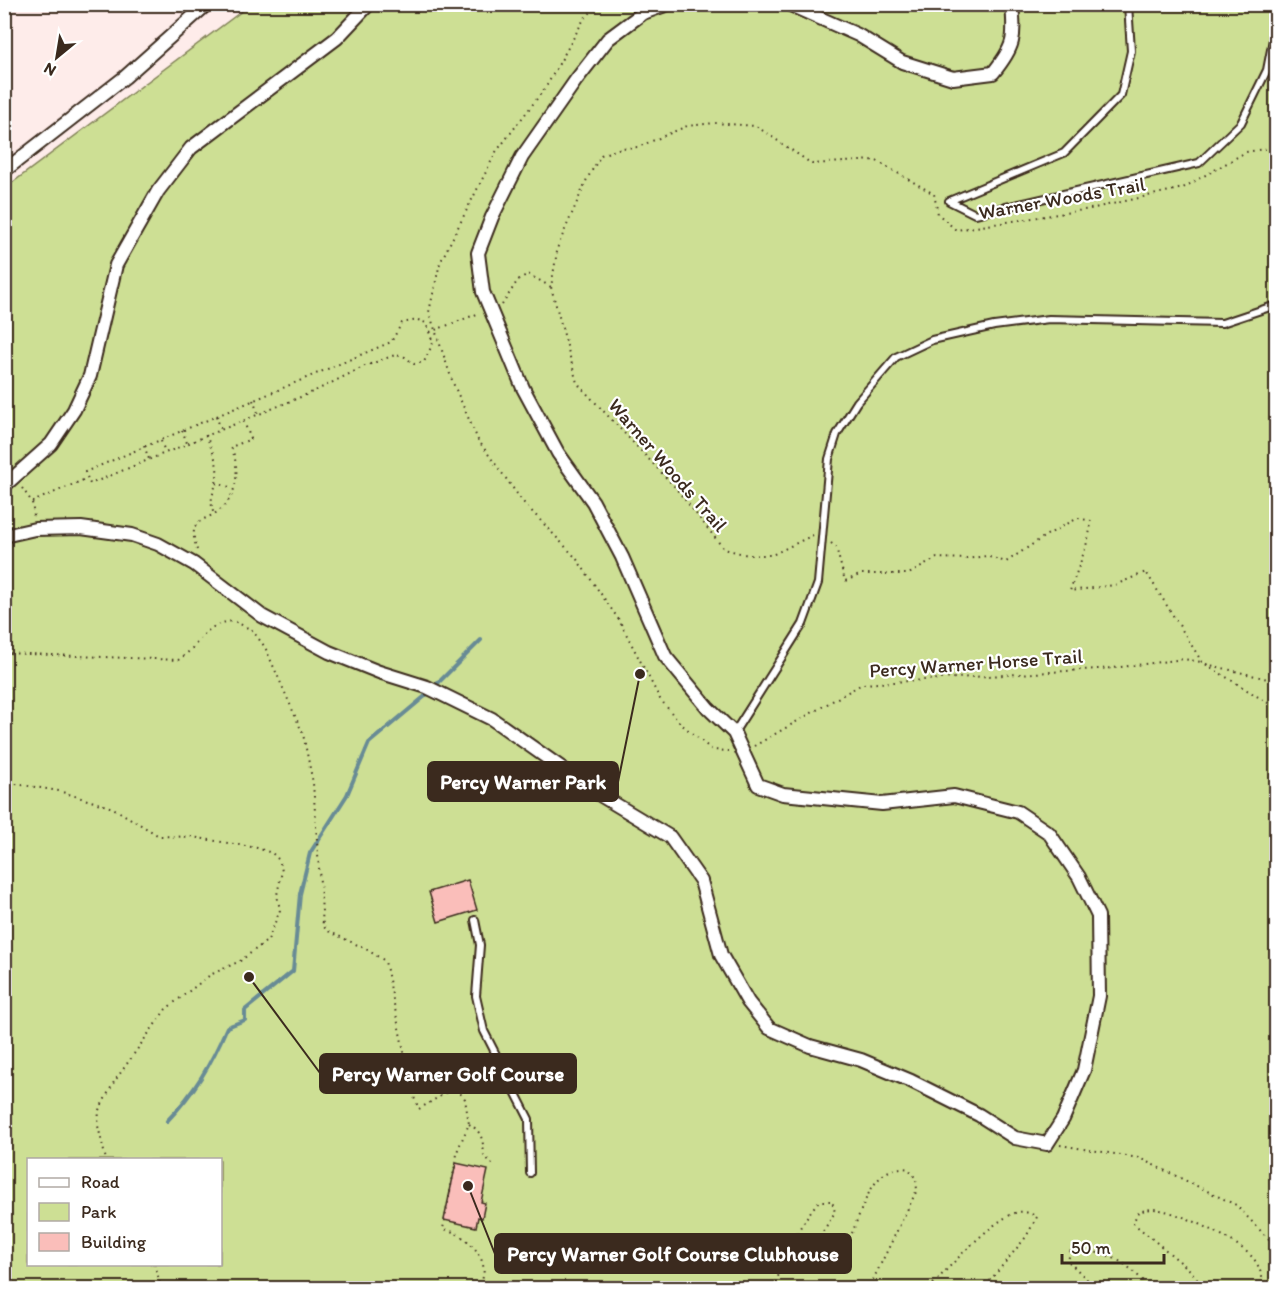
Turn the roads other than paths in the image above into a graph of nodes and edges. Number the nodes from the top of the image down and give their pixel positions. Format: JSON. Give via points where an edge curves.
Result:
{"nodes":[{"id":1,"x":207,"y":4,"type":"edge"},
{"id":2,"x":369,"y":4,"type":"edge"},
{"id":3,"x":668,"y":4,"type":"edge"},
{"id":4,"x":788,"y":4,"type":"edge"},
{"id":5,"x":1012,"y":4,"type":"edge"},
{"id":6,"x":1128,"y":4,"type":"edge"},
{"id":7,"x":1276,"y":24,"type":"edge"},
{"id":8,"x":4,"y":171,"type":"edge"},
{"id":9,"x":1276,"y":305,"type":"edge"},
{"id":10,"x":9,"y":482,"type":"edge"},
{"id":11,"x":4,"y":536,"type":"edge"},
{"id":12,"x":734,"y":733,"type":"junction"},
{"id":13,"x":475,"y":920,"type":"dead end"},
{"id":14,"x":530,"y":1173,"type":"dead end"}],
"edges":[{"from":1,"to":8,"type":"street","via":[[125,77]]},
{"from":2,"to":10,"type":"street","via":[[337,38],[191,148],[158,190],[116,265],[90,376],[78,401],[51,444]]},
{"from":3,"to":12,"type":"street","via":[[643,13],[608,39],[522,157],[478,253],[483,292],[528,397],[558,453],[593,502],[665,656]]},
{"from":4,"to":5,"type":"street","via":[[858,35],[902,62],[953,78],[993,73],[1009,54],[1015,38]]},
{"from":6,"to":7,"type":"lane","via":[[1131,51],[1121,95],[1064,153],[949,201],[975,214],[1199,163],[1241,123],[1267,70]]},
{"from":9,"to":12,"type":"lane","via":[[1222,323],[1049,319],[994,326],[932,340],[896,357],[857,402],[837,434],[829,459],[818,584],[803,624]]},
{"from":11,"to":12,"type":"street","via":[[81,528],[132,535],[158,544],[203,570],[262,616],[328,652],[427,687],[492,719],[600,795],[670,837],[700,881],[722,955],[748,1002],[769,1028],[911,1082],[979,1115],[1015,1138],[1047,1144],[1063,1119],[1084,1070],[1099,996],[1098,916],[1079,877],[1049,833],[1018,812],[954,796],[882,804],[783,794],[758,785]]},
{"from":13,"to":14,"type":"lane","via":[[480,945],[476,996],[484,1031],[529,1119]]}]}
